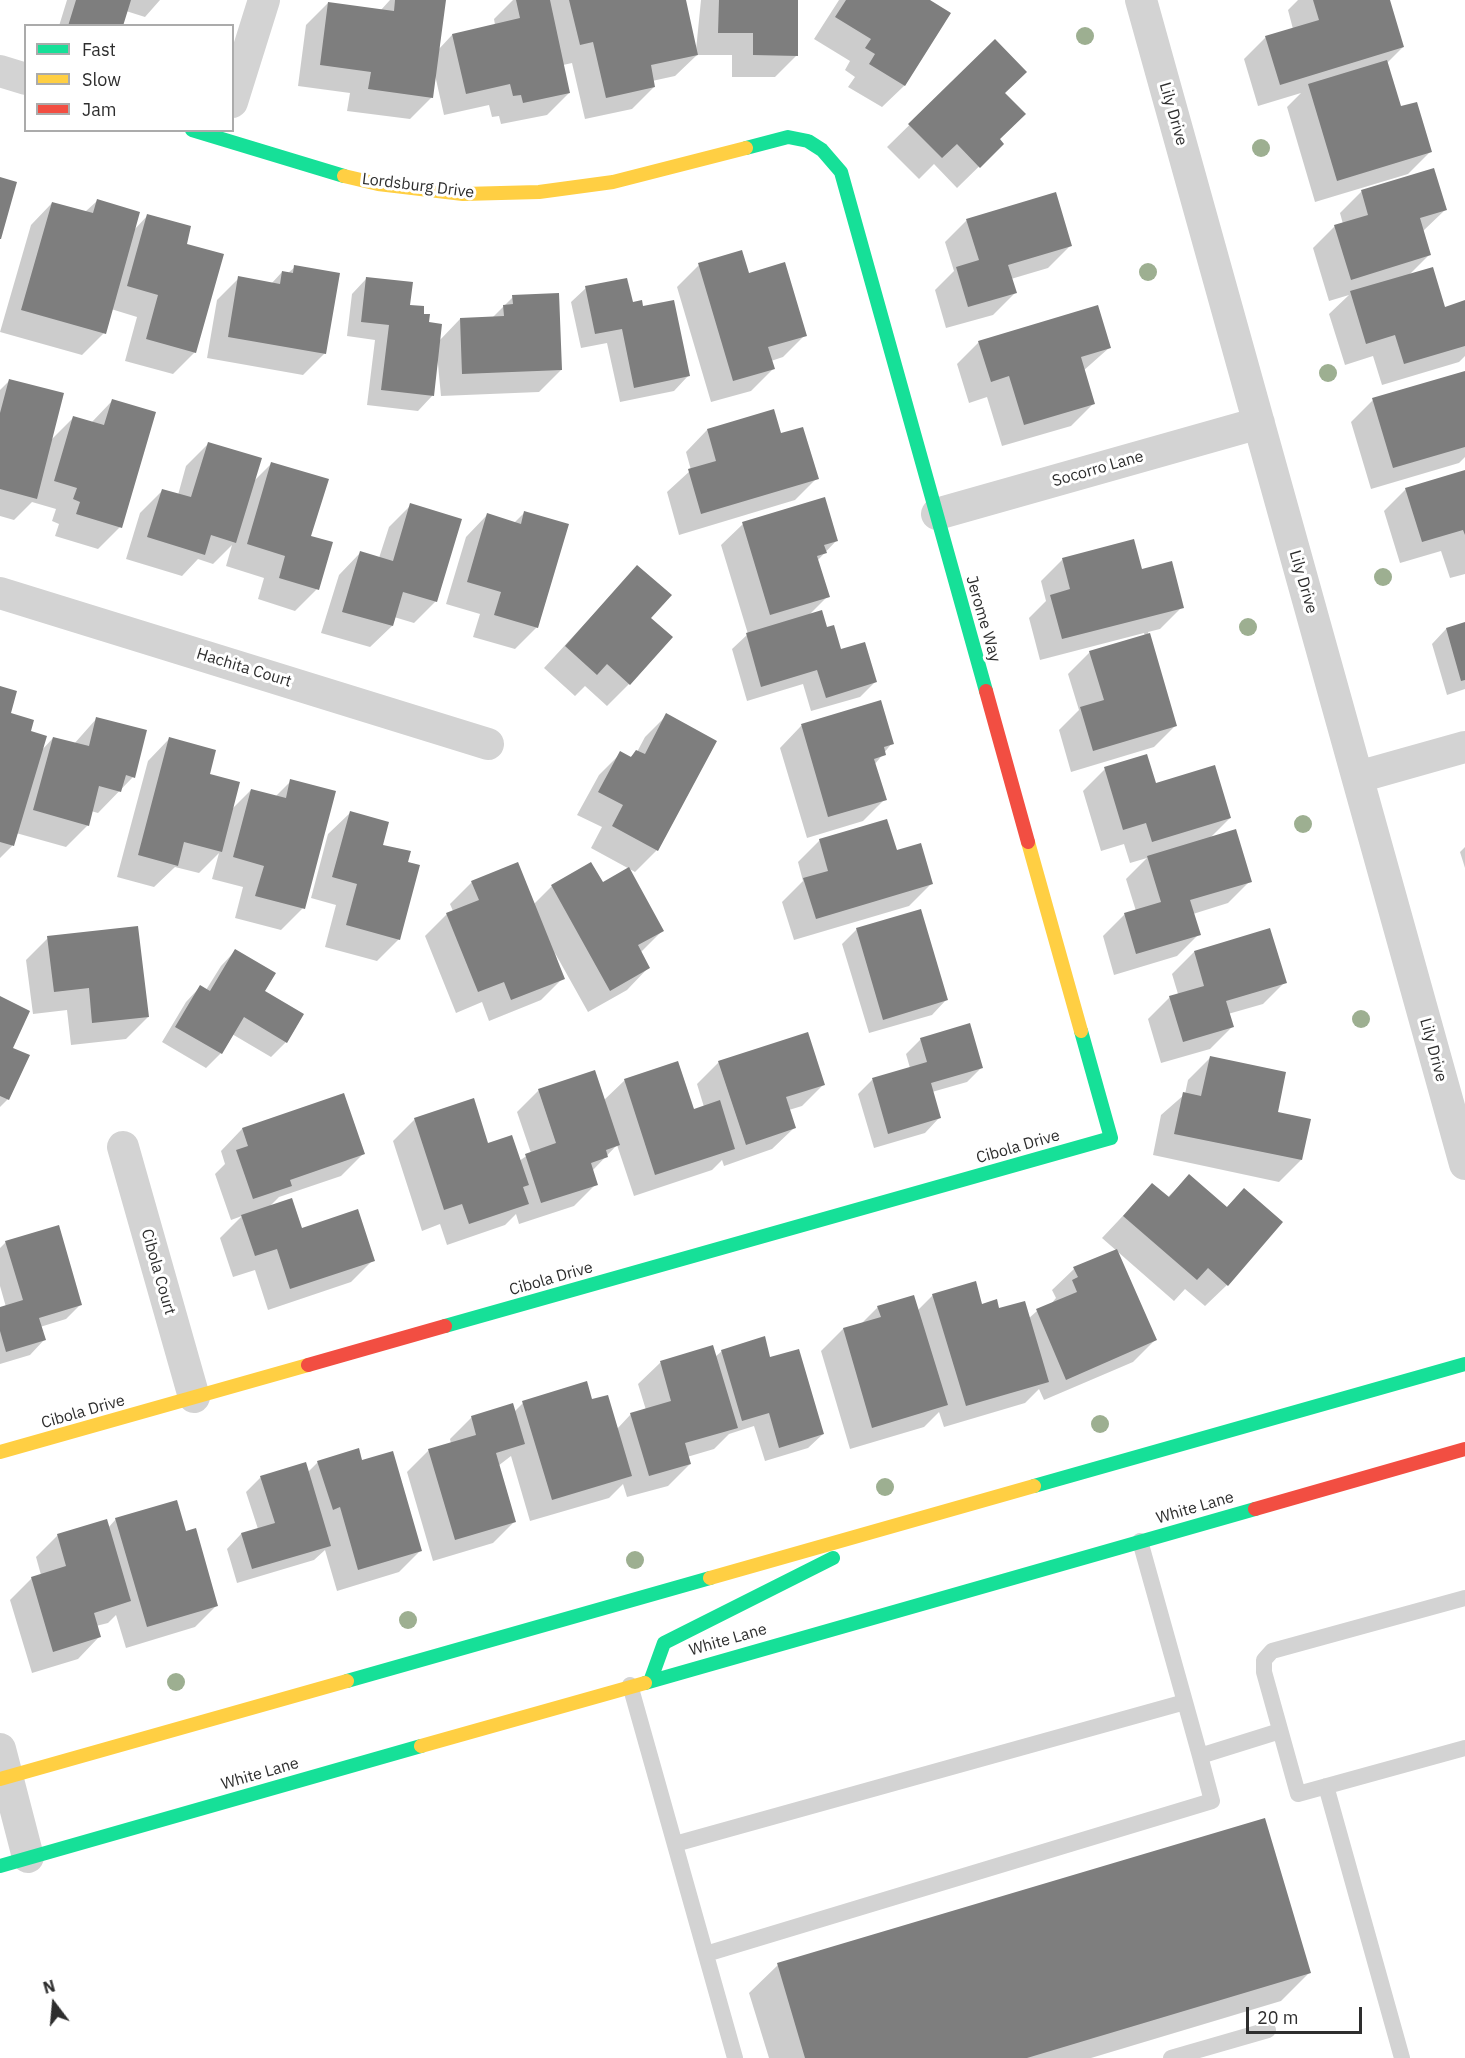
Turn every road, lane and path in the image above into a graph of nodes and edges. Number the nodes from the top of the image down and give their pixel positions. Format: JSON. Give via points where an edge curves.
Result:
{"nodes":[{"id":1,"x":264,"y":0,"type":"edge"},
{"id":2,"x":1141,"y":0,"type":"edge"},
{"id":3,"x":0,"y":71,"type":"edge"},
{"id":4,"x":24,"y":78,"type":"edge"},
{"id":5,"x":234,"y":96,"type":"edge"},
{"id":6,"x":212,"y":133,"type":"edge"},
{"id":7,"x":788,"y":137,"type":"joint"},
{"id":8,"x":1259,"y":423,"type":"junction"},
{"id":9,"x":937,"y":514,"type":"junction"},
{"id":10,"x":0,"y":592,"type":"edge"},
{"id":11,"x":488,"y":744,"type":"dead end"},
{"id":12,"x":1465,"y":747,"type":"edge"},
{"id":13,"x":1358,"y":777,"type":"junction"},
{"id":14,"x":1111,"y":1138,"type":"joint"},
{"id":15,"x":123,"y":1147,"type":"dead end"},
{"id":16,"x":1465,"y":1164,"type":"edge"},
{"id":17,"x":1465,"y":1364,"type":"edge"},
{"id":18,"x":194,"y":1397,"type":"junction"},
{"id":19,"x":1465,"y":1449,"type":"edge"},
{"id":20,"x":0,"y":1452,"type":"edge"},
{"id":21,"x":907,"y":1522,"type":"junction"},
{"id":22,"x":1140,"y":1541,"type":"junction"},
{"id":23,"x":1465,"y":1598,"type":"edge"},
{"id":24,"x":651,"y":1679,"type":"junction"},
{"id":25,"x":630,"y":1685,"type":"junction"},
{"id":26,"x":1185,"y":1702,"type":"junction"},
{"id":27,"x":1280,"y":1731,"type":"junction"},
{"id":28,"x":1465,"y":1748,"type":"edge"},
{"id":29,"x":1200,"y":1756,"type":"junction"},
{"id":30,"x":3,"y":1768,"type":"edge"},
{"id":31,"x":1326,"y":1786,"type":"junction"},
{"id":32,"x":675,"y":1844,"type":"junction"},
{"id":33,"x":14,"y":1861,"type":"edge"},
{"id":34,"x":706,"y":1954,"type":"junction"},
{"id":35,"x":1268,"y":2030,"type":"dead end"},
{"id":36,"x":735,"y":2058,"type":"edge"},
{"id":37,"x":1171,"y":2058,"type":"edge"},
{"id":38,"x":1402,"y":2058,"type":"edge"}],
"edges":[{"from":1,"to":5,"type":"street"},
{"from":2,"to":8,"type":"street","name":"Lily Drive"},
{"from":3,"to":4,"type":"street"},
{"from":6,"to":7,"type":"main road","name":"Lordsburg Drive","via":[[305,166],[378,184],[463,194],[539,192],[613,182]]},
{"from":7,"to":9,"type":"main road","name":"Jerome Way","via":[[808,141],[822,150],[841,172]]},
{"from":8,"to":9,"type":"street","name":"Socorro Lane"},
{"from":8,"to":13,"type":"street","name":"Lily Drive"},
{"from":9,"to":14,"type":"main road","name":"Jerome Way"},
{"from":10,"to":11,"type":"street","name":"Hachita Court"},
{"from":12,"to":13,"type":"street"},
{"from":13,"to":16,"type":"street","name":"Lily Drive"},
{"from":14,"to":18,"type":"main road","name":"Cibola Drive"},
{"from":15,"to":18,"type":"street","name":"Cibola Court"},
{"from":17,"to":21,"type":"main road"},
{"from":18,"to":20,"type":"main road","name":"Cibola Drive"},
{"from":19,"to":22,"type":"main road","name":"White Lane"},
{"from":21,"to":24,"type":"main road","via":[[664,1643]]},
{"from":21,"to":30,"type":"main road"},
{"from":22,"to":24,"type":"main road","name":"White Lane"},
{"from":22,"to":26,"type":"lane"},
{"from":23,"to":27,"type":"lane","via":[[1272,1651],[1264,1660],[1264,1672]]},
{"from":24,"to":25,"type":"main road","name":"White Lane"},
{"from":25,"to":32,"type":"lane"},
{"from":25,"to":33,"type":"main road","name":"White Lane"},
{"from":26,"to":29,"type":"lane"},
{"from":26,"to":32,"type":"lane"},
{"from":27,"to":29,"type":"lane"},
{"from":27,"to":31,"type":"lane","via":[[1298,1794]]},
{"from":28,"to":31,"type":"lane"},
{"from":29,"to":34,"type":"lane","via":[[1212,1801]]},
{"from":30,"to":33,"type":"street"},
{"from":31,"to":38,"type":"lane"},
{"from":32,"to":34,"type":"lane"},
{"from":34,"to":36,"type":"lane"},
{"from":35,"to":37,"type":"lane"}]}
